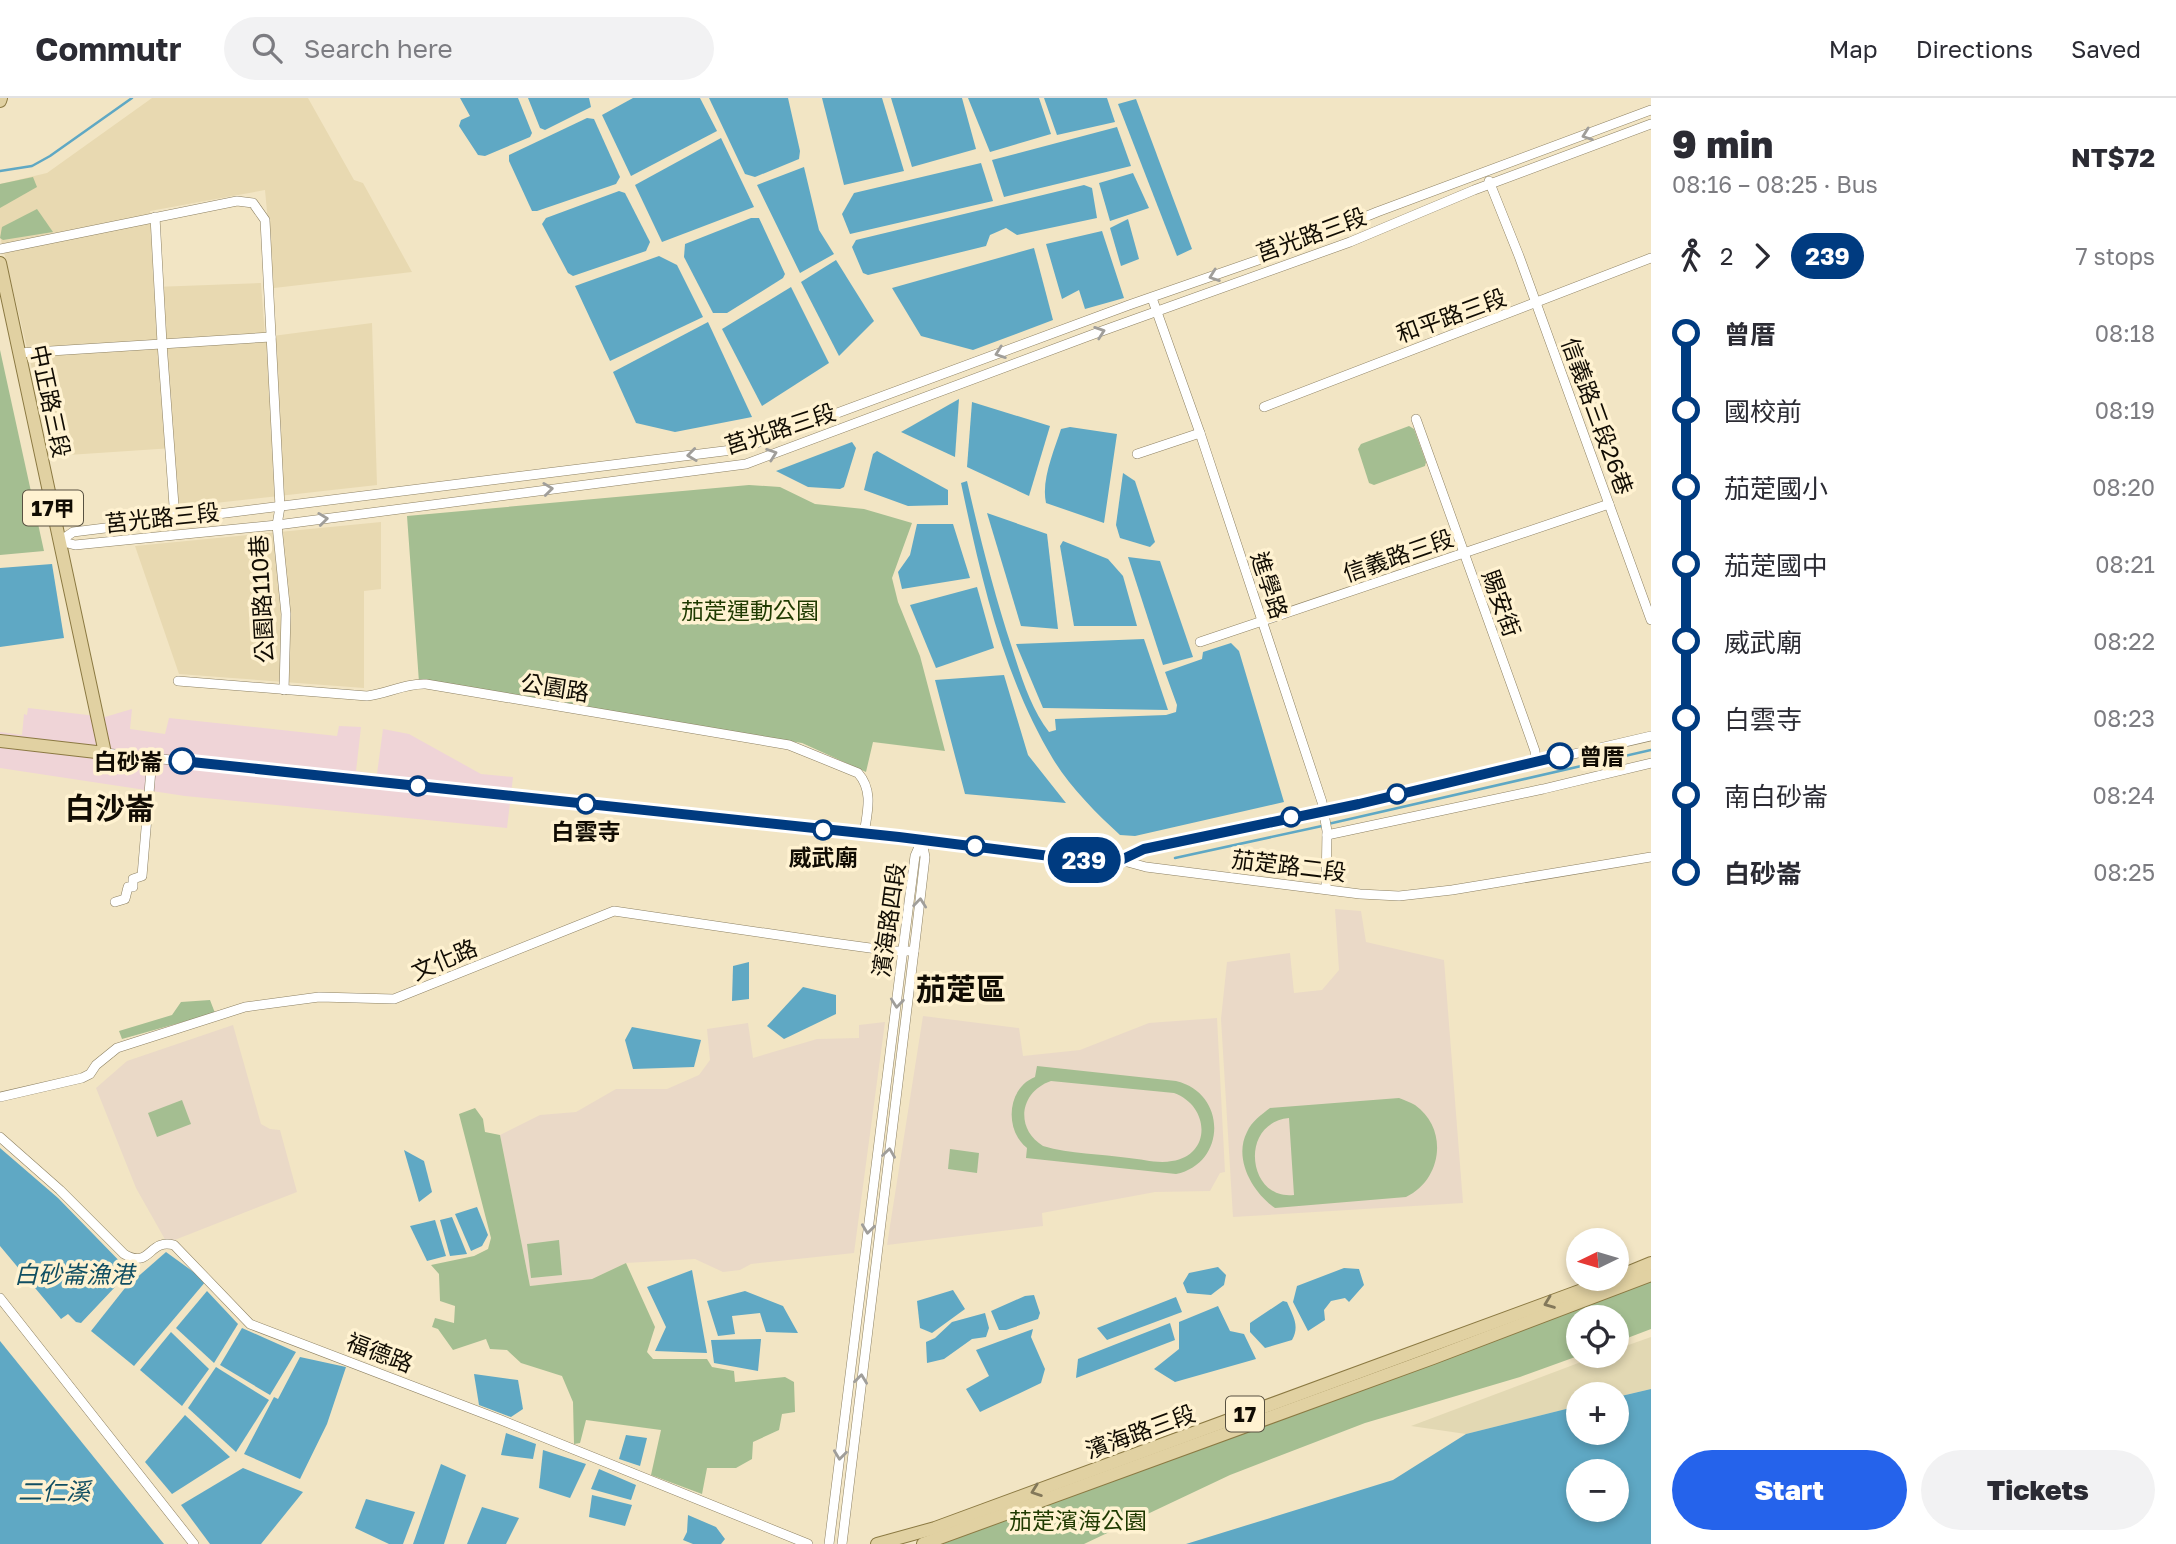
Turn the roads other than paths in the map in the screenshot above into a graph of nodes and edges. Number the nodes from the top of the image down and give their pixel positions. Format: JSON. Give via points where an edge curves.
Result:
{"nodes":[{"id":1,"x":1651,"y":110,"type":"edge"},
{"id":2,"x":1651,"y":124,"type":"edge"},
{"id":3,"x":1486,"y":171,"type":"junction"},
{"id":4,"x":1490,"y":184,"type":"junction"},
{"id":5,"x":155,"y":216,"type":"junction"},
{"id":6,"x":0,"y":249,"type":"edge"},
{"id":7,"x":1651,"y":258,"type":"edge"},
{"id":8,"x":0,"y":263,"type":"edge"},
{"id":9,"x":1153,"y":298,"type":"junction"},
{"id":10,"x":1536,"y":304,"type":"junction"},
{"id":11,"x":1158,"y":311,"type":"junction"},
{"id":12,"x":271,"y":337,"type":"junction"},
{"id":13,"x":162,"y":343,"type":"junction"},
{"id":14,"x":19,"y":352,"type":"junction"},
{"id":15,"x":940,"y":374,"type":"junction"},
{"id":16,"x":954,"y":387,"type":"junction"},
{"id":17,"x":1264,"y":407,"type":"dead end"},
{"id":18,"x":1416,"y":419,"type":"dead end"},
{"id":19,"x":1200,"y":433,"type":"junction"},
{"id":20,"x":1137,"y":454,"type":"dead end"},
{"id":21,"x":1609,"y":504,"type":"junction"},
{"id":22,"x":280,"y":507,"type":"junction"},
{"id":23,"x":175,"y":519,"type":"junction"},
{"id":24,"x":276,"y":525,"type":"junction"},
{"id":25,"x":61,"y":541,"type":"junction"},
{"id":26,"x":1463,"y":553,"type":"junction"},
{"id":27,"x":1651,"y":620,"type":"edge"},
{"id":28,"x":1262,"y":621,"type":"junction"},
{"id":29,"x":1200,"y":642,"type":"dead end"},
{"id":30,"x":178,"y":681,"type":"dead end"},
{"id":31,"x":284,"y":690,"type":"junction"},
{"id":32,"x":1651,"y":736,"type":"edge"},
{"id":33,"x":0,"y":741,"type":"edge"},
{"id":34,"x":105,"y":753,"type":"junction"},
{"id":35,"x":152,"y":758,"type":"junction"},
{"id":36,"x":1535,"y":762,"type":"junction"},
{"id":37,"x":1651,"y":763,"type":"edge"},
{"id":38,"x":1325,"y":814,"type":"junction"},
{"id":39,"x":1327,"y":833,"type":"junction"},
{"id":40,"x":864,"y":834,"type":"junction"},
{"id":41,"x":922,"y":839,"type":"junction"},
{"id":42,"x":1651,"y":857,"type":"edge"},
{"id":43,"x":1121,"y":860,"type":"junction"},
{"id":44,"x":1326,"y":888,"type":"junction"},
{"id":45,"x":115,"y":902,"type":"dead end"},
{"id":46,"x":903,"y":949,"type":"junction"},
{"id":47,"x":914,"y":951,"type":"junction"},
{"id":48,"x":0,"y":1097,"type":"edge"},
{"id":49,"x":0,"y":1137,"type":"edge"},
{"id":50,"x":1651,"y":1263,"type":"edge"},
{"id":51,"x":1629,"y":1272,"type":"edge"},
{"id":52,"x":1651,"y":1275,"type":"edge"},
{"id":53,"x":1578,"y":1292,"type":"edge"},
{"id":54,"x":0,"y":1298,"type":"edge"},
{"id":55,"x":1252,"y":1417,"type":"junction"},
{"id":56,"x":194,"y":1544,"type":"edge"},
{"id":57,"x":808,"y":1544,"type":"edge"},
{"id":58,"x":829,"y":1544,"type":"edge"},
{"id":59,"x":842,"y":1544,"type":"edge"},
{"id":60,"x":877,"y":1544,"type":"edge"},
{"id":61,"x":923,"y":1544,"type":"edge"}],
"edges":[{"from":1,"to":3,"type":"street","name":"莒光路三段","one_way":true},
{"from":2,"to":4,"type":"street","name":"莒光路三段"},
{"from":3,"to":4,"type":"street","name":"信義路三段26巷"},
{"from":3,"to":9,"type":"street","name":"莒光路三段","one_way":true},
{"from":4,"to":10,"type":"street","name":"信義路三段26巷"},
{"from":4,"to":11,"type":"street","name":"莒光路三段","via":[[1350,242]]},
{"from":5,"to":6,"type":"street"},
{"from":5,"to":12,"type":"street","name":"公園路110巷","via":[[237,201],[253,203],[265,220]]},
{"from":5,"to":13,"type":"street"},
{"from":7,"to":10,"type":"street","name":"和平路三段"},
{"from":8,"to":14,"type":"main road","name":"中正路三段","number":"17甲"},
{"from":9,"to":11,"type":"street","name":"進學路"},
{"from":9,"to":15,"type":"street","name":"莒光路三段","one_way":true},
{"from":10,"to":17,"type":"street","name":"和平路三段"},
{"from":10,"to":21,"type":"street","name":"信義路三段26巷"},
{"from":16,"to":11,"type":"street","name":"莒光路三段","one_way":true},
{"from":11,"to":19,"type":"street","name":"進學路"},
{"from":12,"to":13,"type":"street"},
{"from":12,"to":22,"type":"street","name":"公園路110巷"},
{"from":13,"to":14,"type":"street"},
{"from":13,"to":23,"type":"street"},
{"from":14,"to":25,"type":"main road","name":"中正路三段","number":"17甲"},
{"from":15,"to":16,"type":"street"},
{"from":15,"to":22,"type":"street","name":"莒光路三段","one_way":true,"via":[[740,449]]},
{"from":24,"to":16,"type":"street","name":"莒光路三段","one_way":true,"via":[[746,464]]},
{"from":18,"to":26,"type":"street","name":"賜安街"},
{"from":19,"to":20,"type":"street"},
{"from":19,"to":28,"type":"street","name":"進學路"},
{"from":21,"to":26,"type":"street","name":"信義路三段"},
{"from":21,"to":27,"type":"street","name":"信義路三段26巷"},
{"from":22,"to":23,"type":"street","name":"莒光路三段"},
{"from":22,"to":24,"type":"street","name":"公園路110巷"},
{"from":23,"to":25,"type":"street","name":"莒光路三段","via":[[74,532]]},
{"from":24,"to":25,"type":"street","name":"莒光路三段","via":[[75,545]]},
{"from":24,"to":31,"type":"street","name":"公園路110巷","via":[[286,614]]},
{"from":25,"to":34,"type":"main road","name":"中正路三段","number":"17甲"},
{"from":26,"to":28,"type":"street","name":"信義路三段"},
{"from":26,"to":36,"type":"street","name":"賜安街","via":[[1535,751]]},
{"from":28,"to":29,"type":"street","name":"信義路三段"},
{"from":28,"to":38,"type":"street","name":"進學路"},
{"from":30,"to":31,"type":"street","name":"公園路"},
{"from":31,"to":40,"type":"street","name":"公園路","via":[[367,696],[426,684],[789,745],[858,773],[864,780],[868,799]]},
{"from":32,"to":36,"type":"street"},
{"from":33,"to":34,"type":"main road"},
{"from":34,"to":35,"type":"street","name":"茄萣路二段"},
{"from":35,"to":40,"type":"street","name":"茄萣路二段"},
{"from":35,"to":45,"type":"street","via":[[142,876],[133,879],[125,899]]},
{"from":36,"to":38,"type":"street"},
{"from":37,"to":39,"type":"street"},
{"from":38,"to":39,"type":"street","name":"進學路"},
{"from":38,"to":43,"type":"street","via":[[1144,849]]},
{"from":39,"to":44,"type":"street","name":"進學路"},
{"from":40,"to":41,"type":"street","name":"茄萣路二段"},
{"from":41,"to":43,"type":"street","name":"茄萣路二段","via":[[1082,860]]},
{"from":41,"to":46,"type":"street","name":"濱海路四段","via":[[915,856]]},
{"from":47,"to":41,"type":"street","name":"濱海路四段","one_way":true,"via":[[925,857]]},
{"from":42,"to":44,"type":"street","name":"茄萣路二段","via":[[1399,896]]},
{"from":43,"to":44,"type":"street","name":"茄萣路二段"},
{"from":46,"to":47,"type":"street","name":"文化路"},
{"from":46,"to":48,"type":"street","name":"文化路","via":[[614,911],[394,999],[319,997],[245,1007],[117,1048],[82,1078]]},
{"from":46,"to":58,"type":"street","name":"濱海路四段","one_way":true},
{"from":59,"to":47,"type":"street","name":"濱海路四段","one_way":true},
{"from":49,"to":57,"type":"street","name":"福德路","via":[[124,1254],[142,1259],[156,1246],[174,1245],[250,1324]]},
{"from":50,"to":51,"type":"main road","name":"濱海路三段","number":"17"},
{"from":52,"to":55,"type":"main road","name":"濱海路三段","number":"17","via":[[1493,1336]]},
{"from":53,"to":55,"type":"main road","name":"濱海路三段","number":"17","one_way":true},
{"from":54,"to":56,"type":"street"},
{"from":55,"to":60,"type":"main road","name":"濱海路三段","number":"17","one_way":true},
{"from":55,"to":61,"type":"main road","name":"濱海路三段","number":"17"}]}
